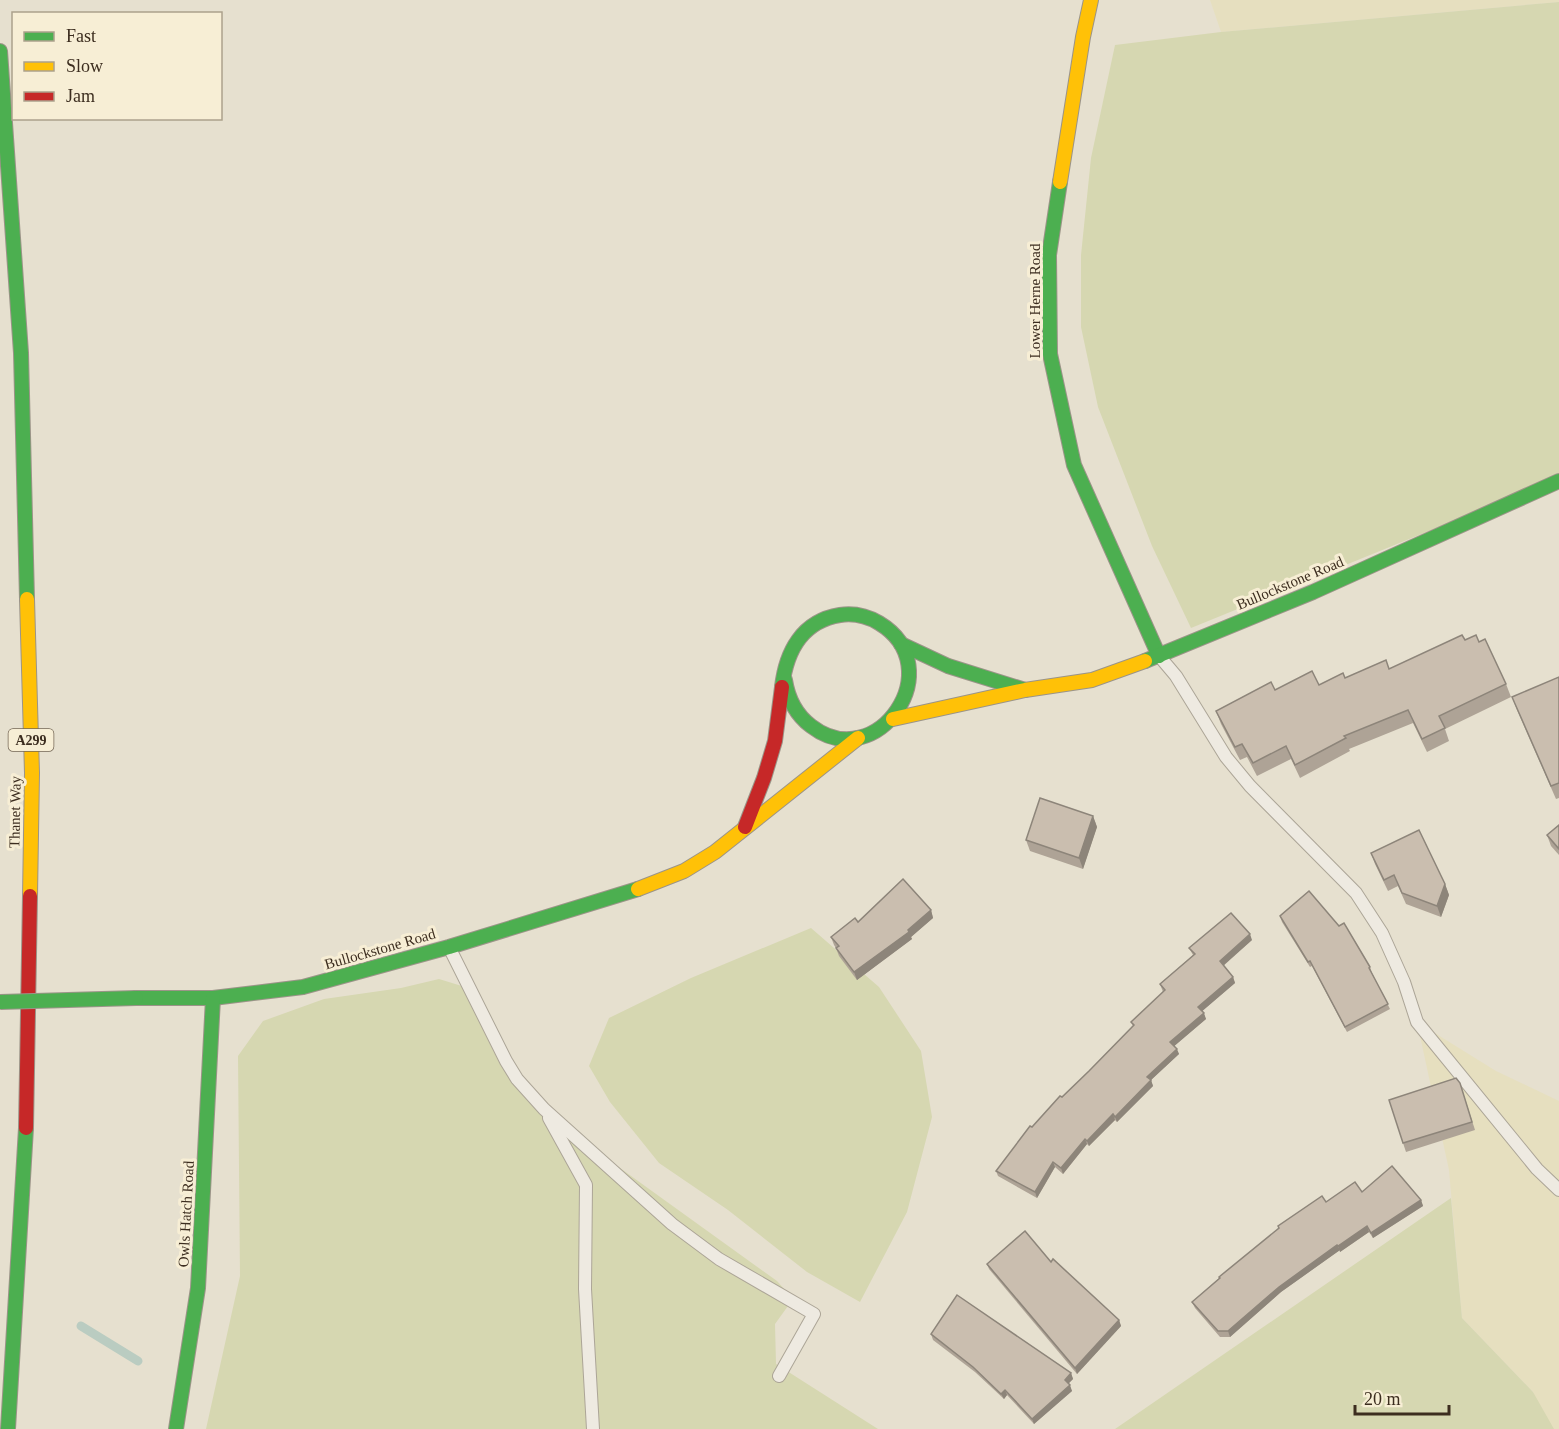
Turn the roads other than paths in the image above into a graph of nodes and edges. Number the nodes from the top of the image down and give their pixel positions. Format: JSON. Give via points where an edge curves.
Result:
{"nodes":[{"id":1,"x":1091,"y":0,"type":"edge"},
{"id":2,"x":0,"y":51,"type":"edge"},
{"id":3,"x":1559,"y":481,"type":"edge"},
{"id":4,"x":901,"y":644,"type":"junction"},
{"id":5,"x":1159,"y":656,"type":"junction"},
{"id":6,"x":785,"y":680,"type":"junction"},
{"id":7,"x":1025,"y":690,"type":"junction"},
{"id":8,"x":893,"y":719,"type":"junction"},
{"id":9,"x":858,"y":738,"type":"junction"},
{"id":10,"x":745,"y":828,"type":"junction"},
{"id":11,"x":449,"y":946,"type":"junction"},
{"id":12,"x":213,"y":998,"type":"junction"},
{"id":13,"x":0,"y":1002,"type":"edge"},
{"id":14,"x":544,"y":1110,"type":"junction"},
{"id":15,"x":1559,"y":1190,"type":"edge"},
{"id":16,"x":778,"y":1376,"type":"dead end"},
{"id":17,"x":8,"y":1429,"type":"edge"},
{"id":18,"x":176,"y":1429,"type":"edge"},
{"id":19,"x":593,"y":1429,"type":"edge"}],
"edges":[{"from":1,"to":5,"type":"main road","name":"Lower Herne Road","via":[[1049,255],[1050,354],[1074,465]]},
{"from":2,"to":17,"type":"main road","name":"Thanet Way","number":"A299","via":[[21,353],[32,773],[26,1149]]},
{"from":3,"to":5,"type":"main road","name":"Bullockstone Road","via":[[1313,592]]},
{"from":4,"to":6,"type":"main road","name":"Bullockstone Road","via":[[888,628],[871,618],[830,616],[811,625],[796,640]]},
{"from":4,"to":7,"type":"main road","name":"Bullockstone Road","via":[[948,666]]},
{"from":4,"to":8,"type":"main road","name":"Bullockstone Road","via":[[909,662],[910,683]]},
{"from":5,"to":7,"type":"main road","name":"Bullockstone Road","via":[[1092,680]]},
{"from":5,"to":15,"type":"lane","via":[[1176,676],[1226,757],[1250,786],[1356,893],[1382,933],[1417,1022],[1537,1169]]},
{"from":6,"to":9,"type":"main road","via":[[790,700],[801,718],[817,731],[837,738]]},
{"from":6,"to":10,"type":"main road","name":"Bullockstone Road","via":[[767,771]]},
{"from":7,"to":8,"type":"main road","name":"Bullockstone Road"},
{"from":8,"to":9,"type":"main road","name":"Bullockstone Road","via":[[877,732]]},
{"from":9,"to":10,"type":"main road","name":"Bullockstone Road"},
{"from":10,"to":11,"type":"main road","name":"Bullockstone Road","via":[[716,852],[649,886]]},
{"from":11,"to":12,"type":"main road","name":"Bullockstone Road","via":[[303,987]]},
{"from":11,"to":14,"type":"lane","via":[[506,1061]]},
{"from":12,"to":13,"type":"main road","name":"Bullockstone Road","bridge":true},
{"from":12,"to":18,"type":"main road","name":"Owls Hatch Road","via":[[198,1288]]},
{"from":14,"to":16,"type":"lane","via":[[656,1210],[719,1259],[814,1314]]},
{"from":14,"to":19,"type":"lane","via":[[586,1185],[585,1289]]}]}
